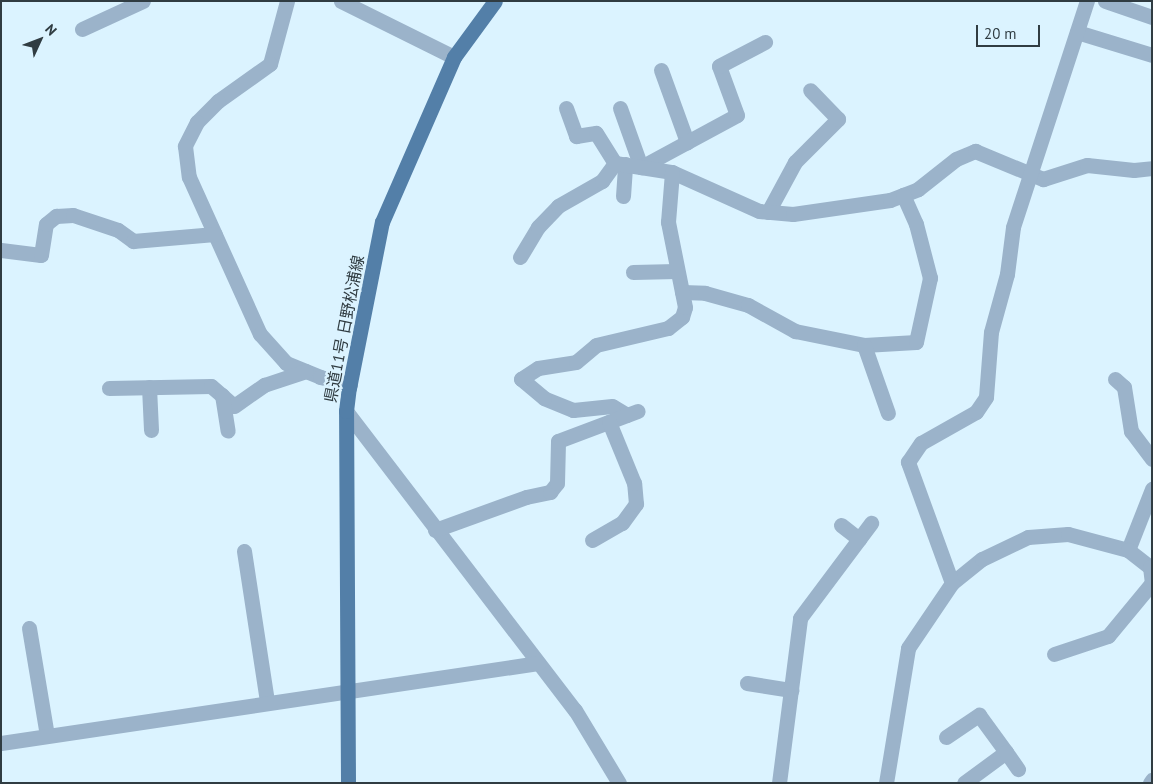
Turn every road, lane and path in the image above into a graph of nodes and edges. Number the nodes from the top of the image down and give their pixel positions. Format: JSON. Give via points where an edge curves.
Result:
{"nodes":[{"id":1,"x":143,"y":1,"type":"edge"},
{"id":2,"x":287,"y":1,"type":"edge"},
{"id":3,"x":341,"y":1,"type":"edge"},
{"id":4,"x":495,"y":1,"type":"edge"},
{"id":5,"x":1087,"y":1,"type":"edge"},
{"id":6,"x":1105,"y":1,"type":"edge"},
{"id":7,"x":1152,"y":17,"type":"edge"},
{"id":8,"x":82,"y":29,"type":"dead end"},
{"id":9,"x":1077,"y":32,"type":"junction"},
{"id":10,"x":764,"y":42,"type":"dead end"},
{"id":11,"x":1152,"y":55,"type":"edge"},
{"id":12,"x":454,"y":58,"type":"junction"},
{"id":13,"x":661,"y":70,"type":"dead end"},
{"id":14,"x":810,"y":90,"type":"dead end"},
{"id":15,"x":566,"y":108,"type":"dead end"},
{"id":16,"x":620,"y":108,"type":"dead end"},
{"id":17,"x":687,"y":142,"type":"junction"},
{"id":18,"x":620,"y":164,"type":"junction"},
{"id":19,"x":641,"y":167,"type":"junction"},
{"id":20,"x":1152,"y":168,"type":"edge"},
{"id":21,"x":672,"y":172,"type":"junction"},
{"id":22,"x":1030,"y":173,"type":"junction"},
{"id":23,"x":903,"y":195,"type":"junction"},
{"id":24,"x":623,"y":196,"type":"dead end"},
{"id":25,"x":768,"y":212,"type":"junction"},
{"id":26,"x":215,"y":234,"type":"junction"},
{"id":27,"x":1,"y":250,"type":"edge"},
{"id":28,"x":520,"y":256,"type":"dead end"},
{"id":29,"x":676,"y":271,"type":"junction"},
{"id":30,"x":634,"y":272,"type":"dead end"},
{"id":31,"x":682,"y":292,"type":"junction"},
{"id":32,"x":864,"y":345,"type":"junction"},
{"id":33,"x":306,"y":371,"type":"junction"},
{"id":34,"x":1115,"y":379,"type":"dead end"},
{"id":35,"x":350,"y":384,"type":"junction"},
{"id":36,"x":149,"y":387,"type":"junction"},
{"id":37,"x":109,"y":388,"type":"dead end"},
{"id":38,"x":222,"y":395,"type":"junction"},
{"id":39,"x":346,"y":411,"type":"junction"},
{"id":40,"x":888,"y":413,"type":"dead end"},
{"id":41,"x":609,"y":422,"type":"junction"},
{"id":42,"x":151,"y":430,"type":"dead end"},
{"id":43,"x":228,"y":431,"type":"dead end"},
{"id":44,"x":1152,"y":459,"type":"edge"},
{"id":45,"x":1152,"y":489,"type":"edge"},
{"id":46,"x":871,"y":523,"type":"dead end"},
{"id":47,"x":841,"y":525,"type":"dead end"},
{"id":48,"x":434,"y":530,"type":"junction"},
{"id":49,"x":859,"y":539,"type":"junction"},
{"id":50,"x":592,"y":540,"type":"dead end"},
{"id":51,"x":1128,"y":550,"type":"junction"},
{"id":52,"x":244,"y":551,"type":"dead end"},
{"id":53,"x":952,"y":583,"type":"junction"},
{"id":54,"x":1151,"y":584,"type":"edge"},
{"id":55,"x":30,"y":628,"type":"dead end"},
{"id":56,"x":1054,"y":654,"type":"dead end"},
{"id":57,"x":538,"y":663,"type":"junction"},
{"id":58,"x":747,"y":683,"type":"dead end"},
{"id":59,"x":791,"y":690,"type":"junction"},
{"id":60,"x":346,"y":693,"type":"junction"},
{"id":61,"x":267,"y":702,"type":"junction"},
{"id":62,"x":47,"y":736,"type":"junction"},
{"id":63,"x":946,"y":737,"type":"dead end"},
{"id":64,"x":1,"y":743,"type":"edge"},
{"id":65,"x":1006,"y":752,"type":"junction"},
{"id":66,"x":1018,"y":769,"type":"dead end"},
{"id":67,"x":348,"y":783,"type":"edge"},
{"id":68,"x":619,"y":783,"type":"edge"},
{"id":69,"x":779,"y":783,"type":"edge"},
{"id":70,"x":886,"y":783,"type":"edge"},
{"id":71,"x":964,"y":783,"type":"edge"}],
"edges":[{"from":1,"to":8,"type":"street"},
{"from":2,"to":26,"type":"street","via":[[270,64],[211,108],[197,122],[185,146],[188,177]]},
{"from":3,"to":12,"type":"street"},
{"from":4,"to":12,"type":"main road","name":"県道11号 日野松浦線"},
{"from":5,"to":9,"type":"street"},
{"from":6,"to":7,"type":"street"},
{"from":9,"to":11,"type":"street"},
{"from":9,"to":22,"type":"street"},
{"from":10,"to":17,"type":"street","via":[[719,66],[737,115]]},
{"from":12,"to":35,"type":"main road","name":"県道11号 日野松浦線","via":[[382,222]]},
{"from":13,"to":17,"type":"street"},
{"from":14,"to":25,"type":"street","via":[[838,119],[795,162]]},
{"from":15,"to":18,"type":"street","via":[[576,136],[596,133]]},
{"from":16,"to":19,"type":"street"},
{"from":17,"to":19,"type":"street"},
{"from":18,"to":19,"type":"street"},
{"from":18,"to":24,"type":"street"},
{"from":18,"to":28,"type":"street","via":[[602,181],[558,206],[538,227]]},
{"from":19,"to":21,"type":"street"},
{"from":20,"to":22,"type":"street","via":[[1134,170],[1087,165],[1042,179]]},
{"from":21,"to":25,"type":"street","via":[[758,212]]},
{"from":21,"to":29,"type":"street","via":[[668,222]]},
{"from":22,"to":23,"type":"street","via":[[975,151],[956,159],[918,189]]},
{"from":22,"to":53,"type":"street","via":[[1013,227],[1007,274],[991,332],[986,397],[976,412],[921,443],[908,462]]},
{"from":23,"to":25,"type":"street","via":[[841,210]]},
{"from":23,"to":32,"type":"street","via":[[916,224],[930,278],[916,342]]},
{"from":26,"to":27,"type":"street","via":[[133,241],[118,230],[82,218],[56,216],[46,224],[40,255]]},
{"from":26,"to":33,"type":"street","via":[[260,334],[286,363]]},
{"from":29,"to":30,"type":"street"},
{"from":29,"to":31,"type":"street"},
{"from":31,"to":32,"type":"street","via":[[705,293],[748,305],[795,331]]},
{"from":31,"to":41,"type":"street","via":[[685,307],[682,317],[668,328],[596,345],[576,362],[538,368],[521,379],[544,398],[573,410],[612,406],[633,413]]},
{"from":32,"to":40,"type":"street"},
{"from":33,"to":35,"type":"street"},
{"from":33,"to":38,"type":"street","via":[[264,385],[234,406]]},
{"from":34,"to":44,"type":"street","via":[[1124,387],[1131,431]]},
{"from":35,"to":39,"type":"main road","name":"県道11号 日野松浦線"},
{"from":36,"to":37,"type":"street"},
{"from":36,"to":38,"type":"street","via":[[211,386]]},
{"from":36,"to":42,"type":"street"},
{"from":38,"to":43,"type":"street"},
{"from":39,"to":48,"type":"street"},
{"from":39,"to":60,"type":"main road","name":"県道11号 日野松浦線"},
{"from":41,"to":48,"type":"street","via":[[558,441],[557,483],[550,492],[526,497]]},
{"from":41,"to":50,"type":"street","via":[[634,483],[636,504],[622,523]]},
{"from":45,"to":51,"type":"street"},
{"from":46,"to":49,"type":"street"},
{"from":47,"to":49,"type":"street"},
{"from":48,"to":57,"type":"street"},
{"from":49,"to":59,"type":"street","via":[[800,618]]},
{"from":51,"to":53,"type":"street","via":[[1068,534],[1028,537],[982,559]]},
{"from":51,"to":54,"type":"street","via":[[1150,568]]},
{"from":52,"to":61,"type":"street"},
{"from":53,"to":70,"type":"street","via":[[908,648]]},
{"from":54,"to":56,"type":"street","via":[[1108,636]]},
{"from":55,"to":62,"type":"street"},
{"from":57,"to":60,"type":"street"},
{"from":57,"to":68,"type":"street","via":[[575,710]]},
{"from":58,"to":59,"type":"street"},
{"from":59,"to":69,"type":"street"},
{"from":60,"to":61,"type":"street"},
{"from":60,"to":67,"type":"main road","name":"県道11号 日野松浦線"},
{"from":61,"to":62,"type":"street"},
{"from":62,"to":64,"type":"street"},
{"from":63,"to":65,"type":"street","via":[[979,715]]},
{"from":65,"to":66,"type":"street"},
{"from":65,"to":71,"type":"street"}]}
